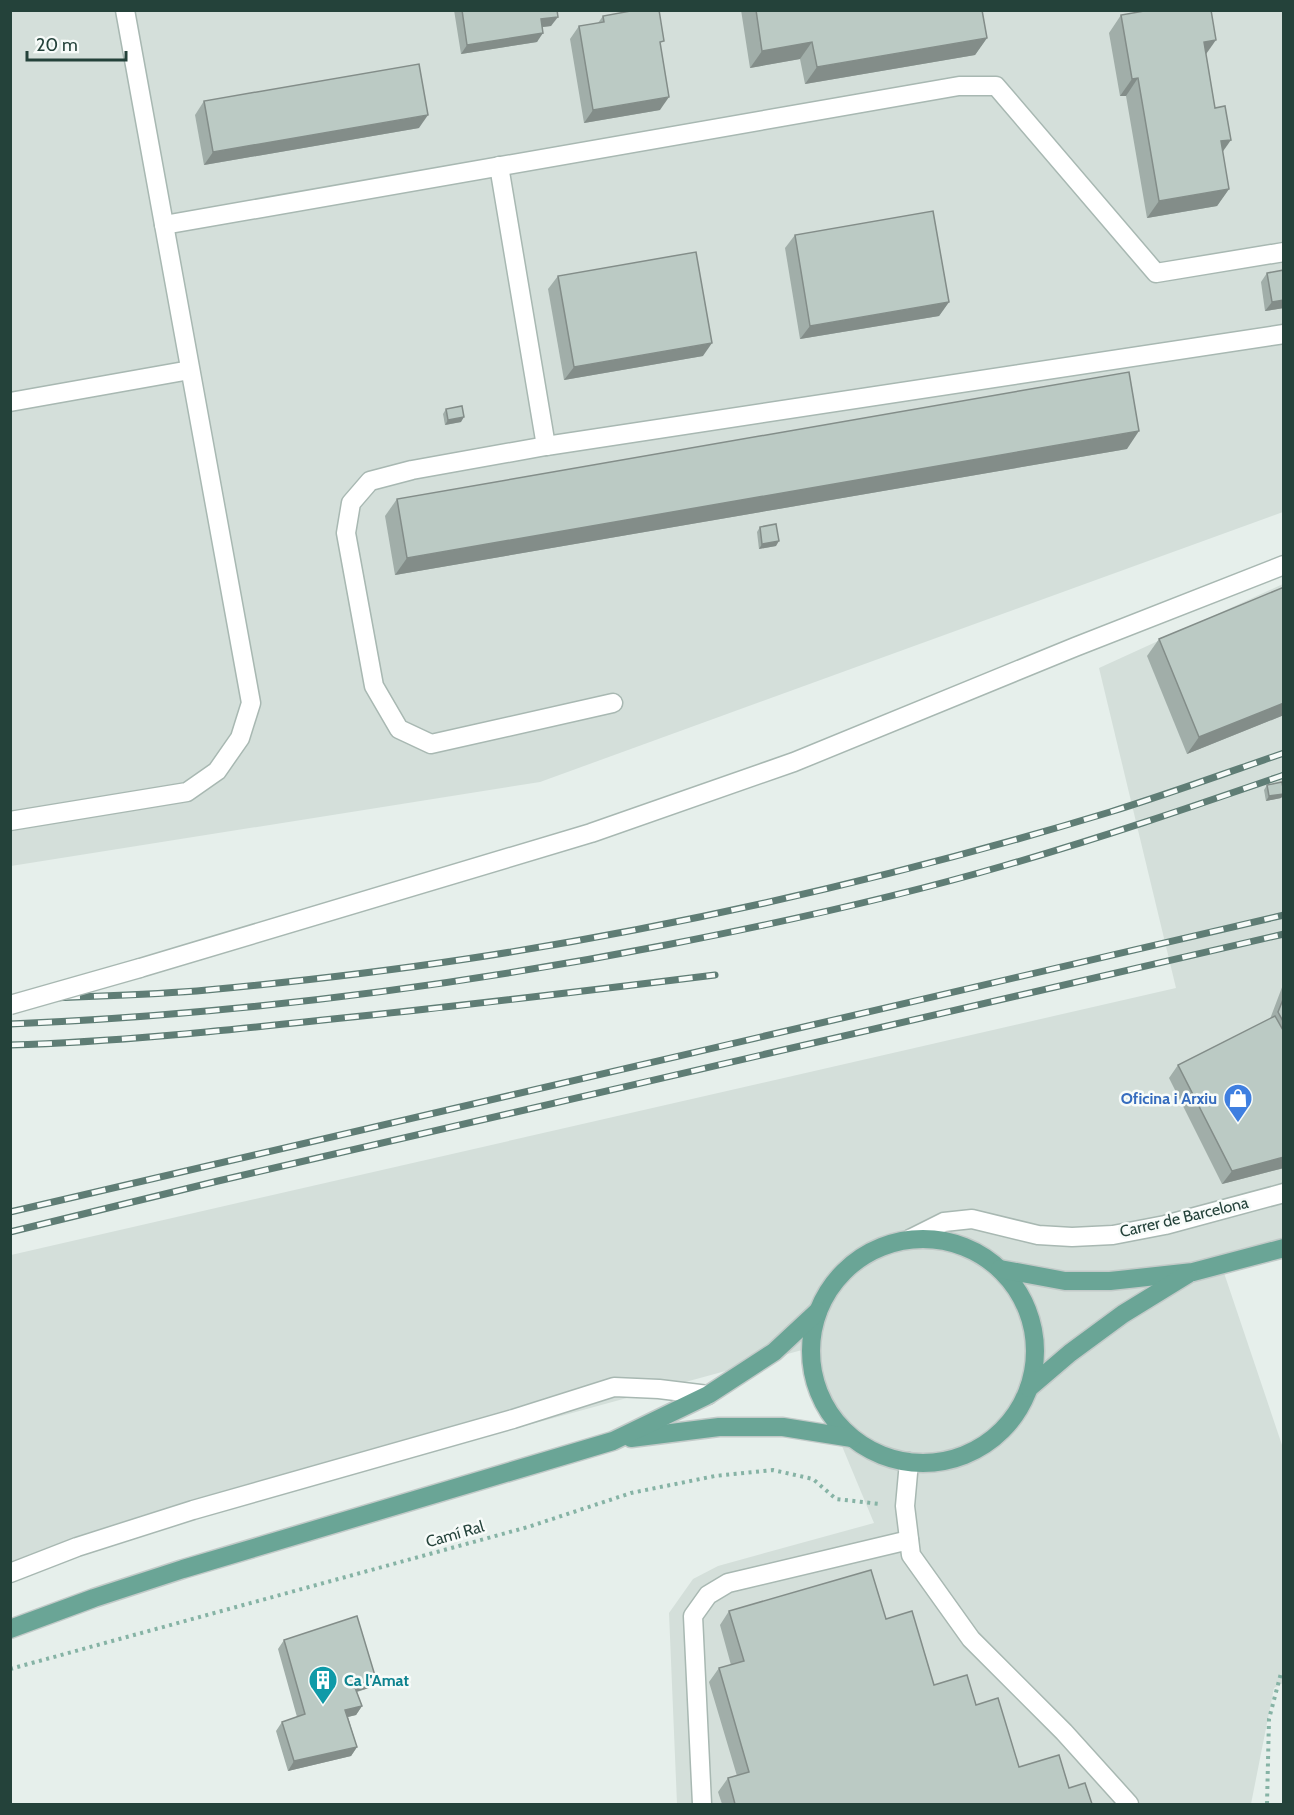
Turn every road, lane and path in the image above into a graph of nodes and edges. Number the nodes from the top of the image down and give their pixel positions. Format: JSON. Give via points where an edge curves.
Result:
{"nodes":[{"id":1,"x":125,"y":10,"type":"edge"},
{"id":2,"x":499,"y":166,"type":"junction"},
{"id":3,"x":164,"y":225,"type":"junction"},
{"id":4,"x":1284,"y":252,"type":"edge"},
{"id":5,"x":1284,"y":334,"type":"edge"},
{"id":6,"x":190,"y":370,"type":"junction"},
{"id":7,"x":10,"y":402,"type":"edge"},
{"id":8,"x":546,"y":446,"type":"junction"},
{"id":9,"x":1284,"y":566,"type":"edge"},
{"id":10,"x":613,"y":703,"type":"dead end"},
{"id":11,"x":10,"y":821,"type":"edge"},
{"id":12,"x":10,"y":1005,"type":"edge"},
{"id":13,"x":1284,"y":1193,"type":"edge"},
{"id":14,"x":910,"y":1239,"type":"junction"},
{"id":15,"x":1284,"y":1248,"type":"edge"},
{"id":16,"x":1000,"y":1269,"type":"junction"},
{"id":17,"x":1193,"y":1272,"type":"junction"},
{"id":18,"x":818,"y":1311,"type":"junction"},
{"id":19,"x":1029,"y":1388,"type":"junction"},
{"id":20,"x":708,"y":1395,"type":"junction"},
{"id":21,"x":852,"y":1438,"type":"junction"},
{"id":22,"x":613,"y":1441,"type":"junction"},
{"id":23,"x":909,"y":1462,"type":"junction"},
{"id":24,"x":905,"y":1506,"type":"junction"},
{"id":25,"x":909,"y":1540,"type":"junction"},
{"id":26,"x":10,"y":1573,"type":"edge"},
{"id":27,"x":10,"y":1629,"type":"edge"},
{"id":28,"x":10,"y":1669,"type":"edge"},
{"id":29,"x":1284,"y":1673,"type":"edge"},
{"id":30,"x":702,"y":1804,"type":"edge"},
{"id":31,"x":1129,"y":1804,"type":"edge"},
{"id":32,"x":1267,"y":1804,"type":"edge"}],
"edges":[{"from":1,"to":3,"type":"street"},
{"from":2,"to":3,"type":"street"},
{"from":2,"to":4,"type":"street","via":[[959,86],[996,87],[1156,273]]},
{"from":2,"to":8,"type":"street"},
{"from":3,"to":6,"type":"street"},
{"from":5,"to":8,"type":"street"},
{"from":6,"to":7,"type":"street"},
{"from":6,"to":11,"type":"street","via":[[251,703],[240,738],[217,771],[187,792]]},
{"from":8,"to":10,"type":"street","via":[[370,481],[351,503],[346,533],[374,686],[399,729],[431,744]]},
{"from":9,"to":12,"type":"street","bridge":true,"via":[[794,762],[591,833]]},
{"from":13,"to":14,"type":"street","name":"Carrer de Barcelona","via":[[1166,1225],[1113,1234],[1038,1235],[972,1219],[944,1222]]},
{"from":14,"to":16,"type":"main road","via":[[953,1243],[982,1255]]},
{"from":14,"to":18,"type":"main road","via":[[880,1247],[858,1259],[842,1274]]},
{"from":15,"to":17,"type":"main road"},
{"from":16,"to":17,"type":"main road","via":[[1065,1281],[1110,1281]]},
{"from":16,"to":19,"type":"main road","via":[[1026,1305],[1032,1324],[1036,1354]]},
{"from":17,"to":19,"type":"main road","via":[[1122,1314]]},
{"from":18,"to":20,"type":"main road","via":[[774,1352]]},
{"from":18,"to":21,"type":"main road","via":[[812,1341],[815,1379],[831,1413]]},
{"from":19,"to":23,"type":"main road","via":[[1018,1412],[1003,1430],[975,1451],[942,1462]]},
{"from":20,"to":22,"type":"main road"},
{"from":20,"to":26,"type":"street","via":[[614,1388],[193,1510]]},
{"from":21,"to":22,"type":"main road","via":[[783,1427],[719,1427]]},
{"from":21,"to":23,"type":"main road","via":[[866,1448]]},
{"from":22,"to":27,"type":"main road","via":[[183,1569]]},
{"from":23,"to":24,"type":"street"},
{"from":24,"to":25,"type":"street"},
{"from":24,"to":28,"type":"path","name":"Camí Ral","via":[[836,1499],[813,1479],[772,1470],[715,1476],[631,1492],[528,1527]]},
{"from":25,"to":30,"type":"street","via":[[728,1583],[708,1595],[693,1616]]},
{"from":25,"to":31,"type":"street","via":[[911,1555],[971,1639]]},
{"from":29,"to":32,"type":"path","via":[[1269,1719]]}]}
